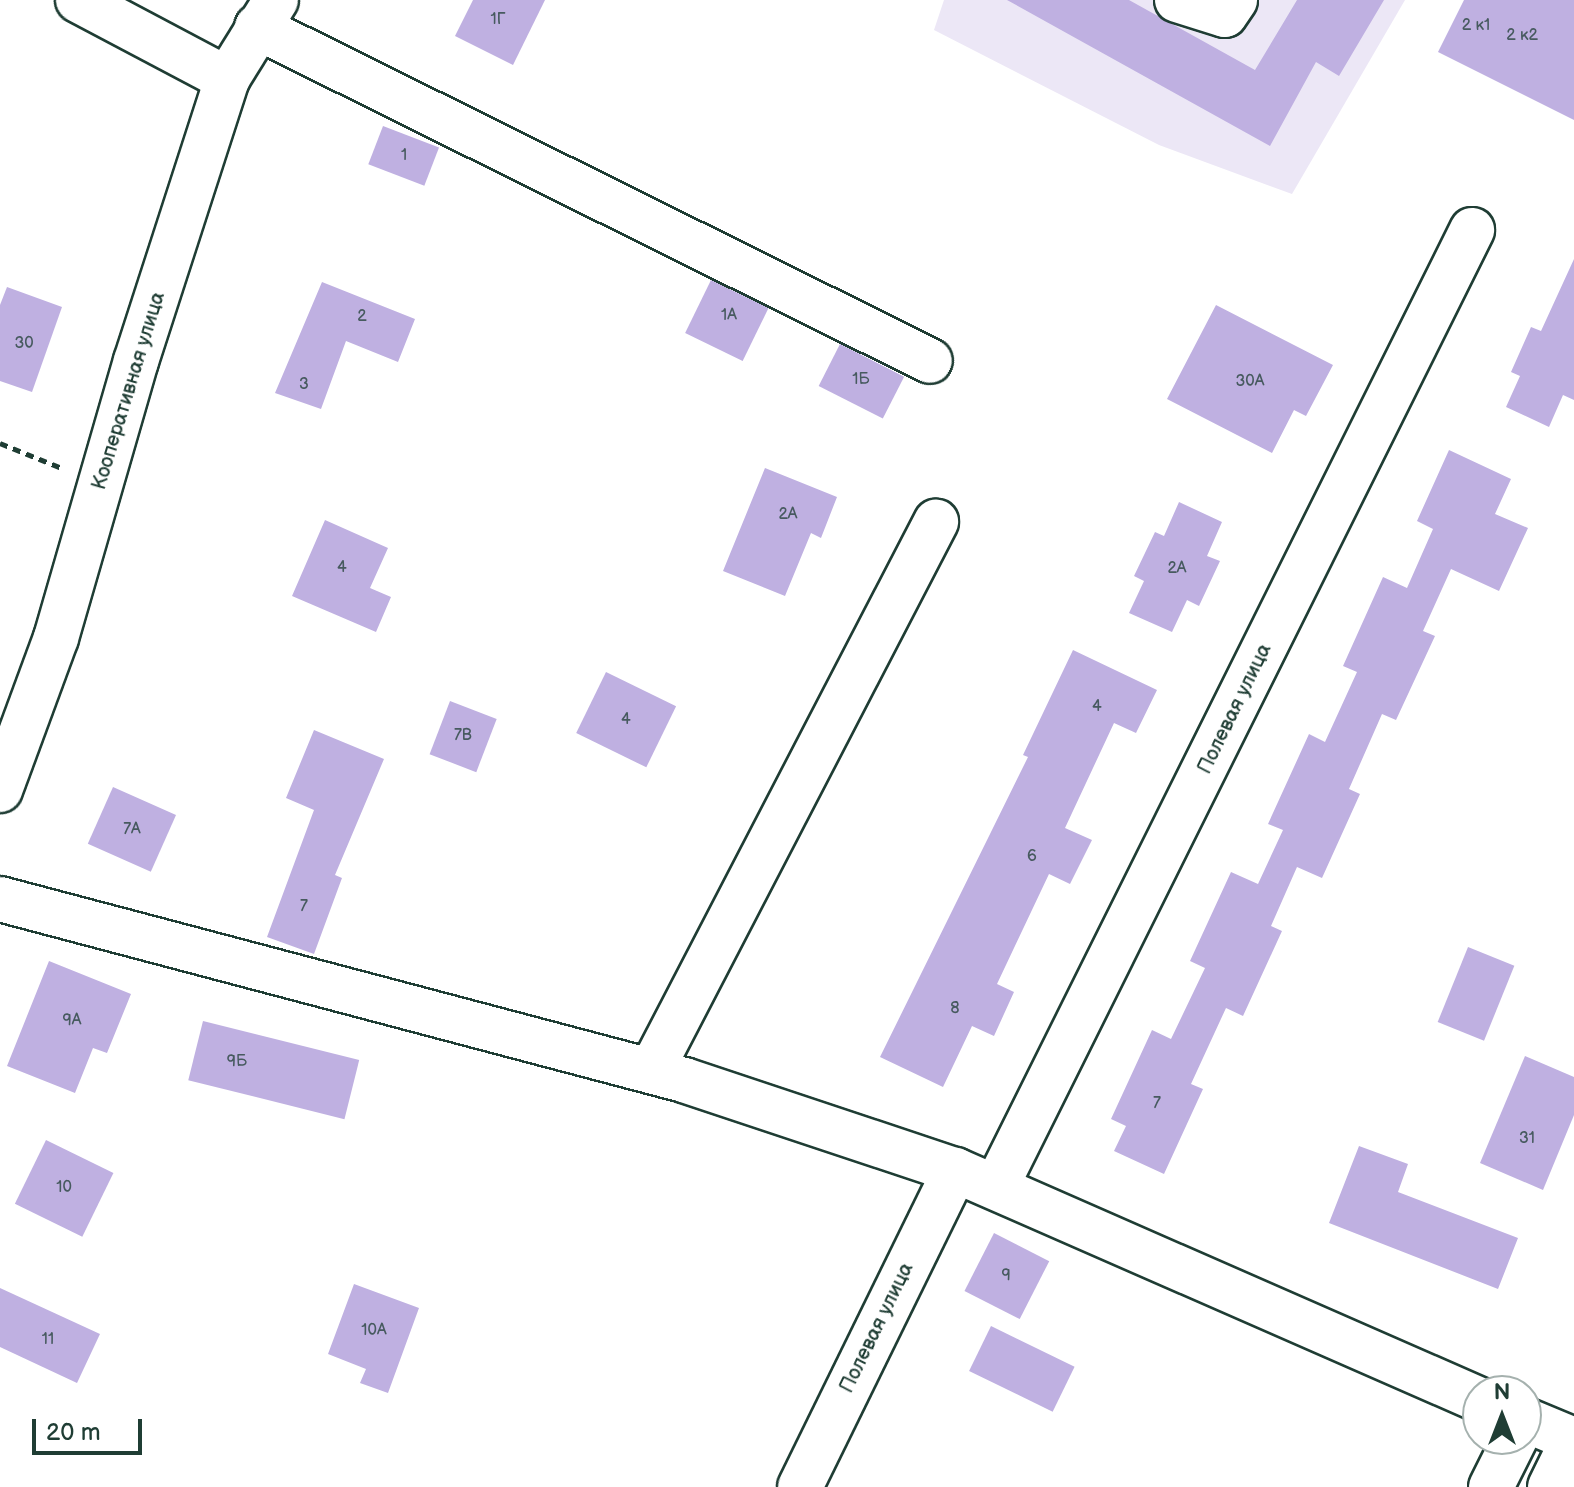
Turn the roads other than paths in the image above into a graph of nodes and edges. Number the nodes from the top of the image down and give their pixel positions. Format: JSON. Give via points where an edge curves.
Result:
{"nodes":[{"id":1,"x":78,"y":0,"type":"edge"},
{"id":2,"x":1177,"y":0,"type":"edge"},
{"id":3,"x":1235,"y":0,"type":"edge"},
{"id":4,"x":266,"y":14,"type":"edge"},
{"id":5,"x":227,"y":79,"type":"junction"},
{"id":6,"x":1472,"y":230,"type":"dead end"},
{"id":7,"x":930,"y":361,"type":"dead end"},
{"id":8,"x":936,"y":522,"type":"dead end"},
{"id":9,"x":0,"y":790,"type":"edge"},
{"id":10,"x":0,"y":899,"type":"edge"},
{"id":11,"x":651,"y":1071,"type":"junction"},
{"id":12,"x":955,"y":1170,"type":"junction"},
{"id":13,"x":996,"y":1187,"type":"junction"},
{"id":14,"x":1462,"y":1392,"type":"edge"},
{"id":15,"x":1542,"y":1427,"type":"edge"},
{"id":16,"x":1573,"y":1440,"type":"edge"},
{"id":17,"x":1507,"y":1455,"type":"edge"},
{"id":18,"x":800,"y":1487,"type":"edge"},
{"id":19,"x":1491,"y":1487,"type":"edge"},
{"id":20,"x":1550,"y":1487,"type":"edge"}],
"edges":[{"from":1,"to":5,"type":"street"},
{"from":2,"to":3,"type":"street","via":[[1225,15]]},
{"from":4,"to":5,"type":"street","name":"Кооперативная улица"},
{"from":4,"to":7,"type":"street"},
{"from":5,"to":9,"type":"street","name":"Кооперативная улица","via":[[56,638]]},
{"from":6,"to":13,"type":"street","name":"Полевая улица"},
{"from":8,"to":11,"type":"street"},
{"from":10,"to":11,"type":"street"},
{"from":11,"to":12,"type":"street"},
{"from":12,"to":13,"type":"street"},
{"from":12,"to":18,"type":"street","name":"Полевая улица"},
{"from":13,"to":14,"type":"street"},
{"from":15,"to":16,"type":"street"},
{"from":16,"to":20,"type":"street"},
{"from":17,"to":19,"type":"street"}]}
